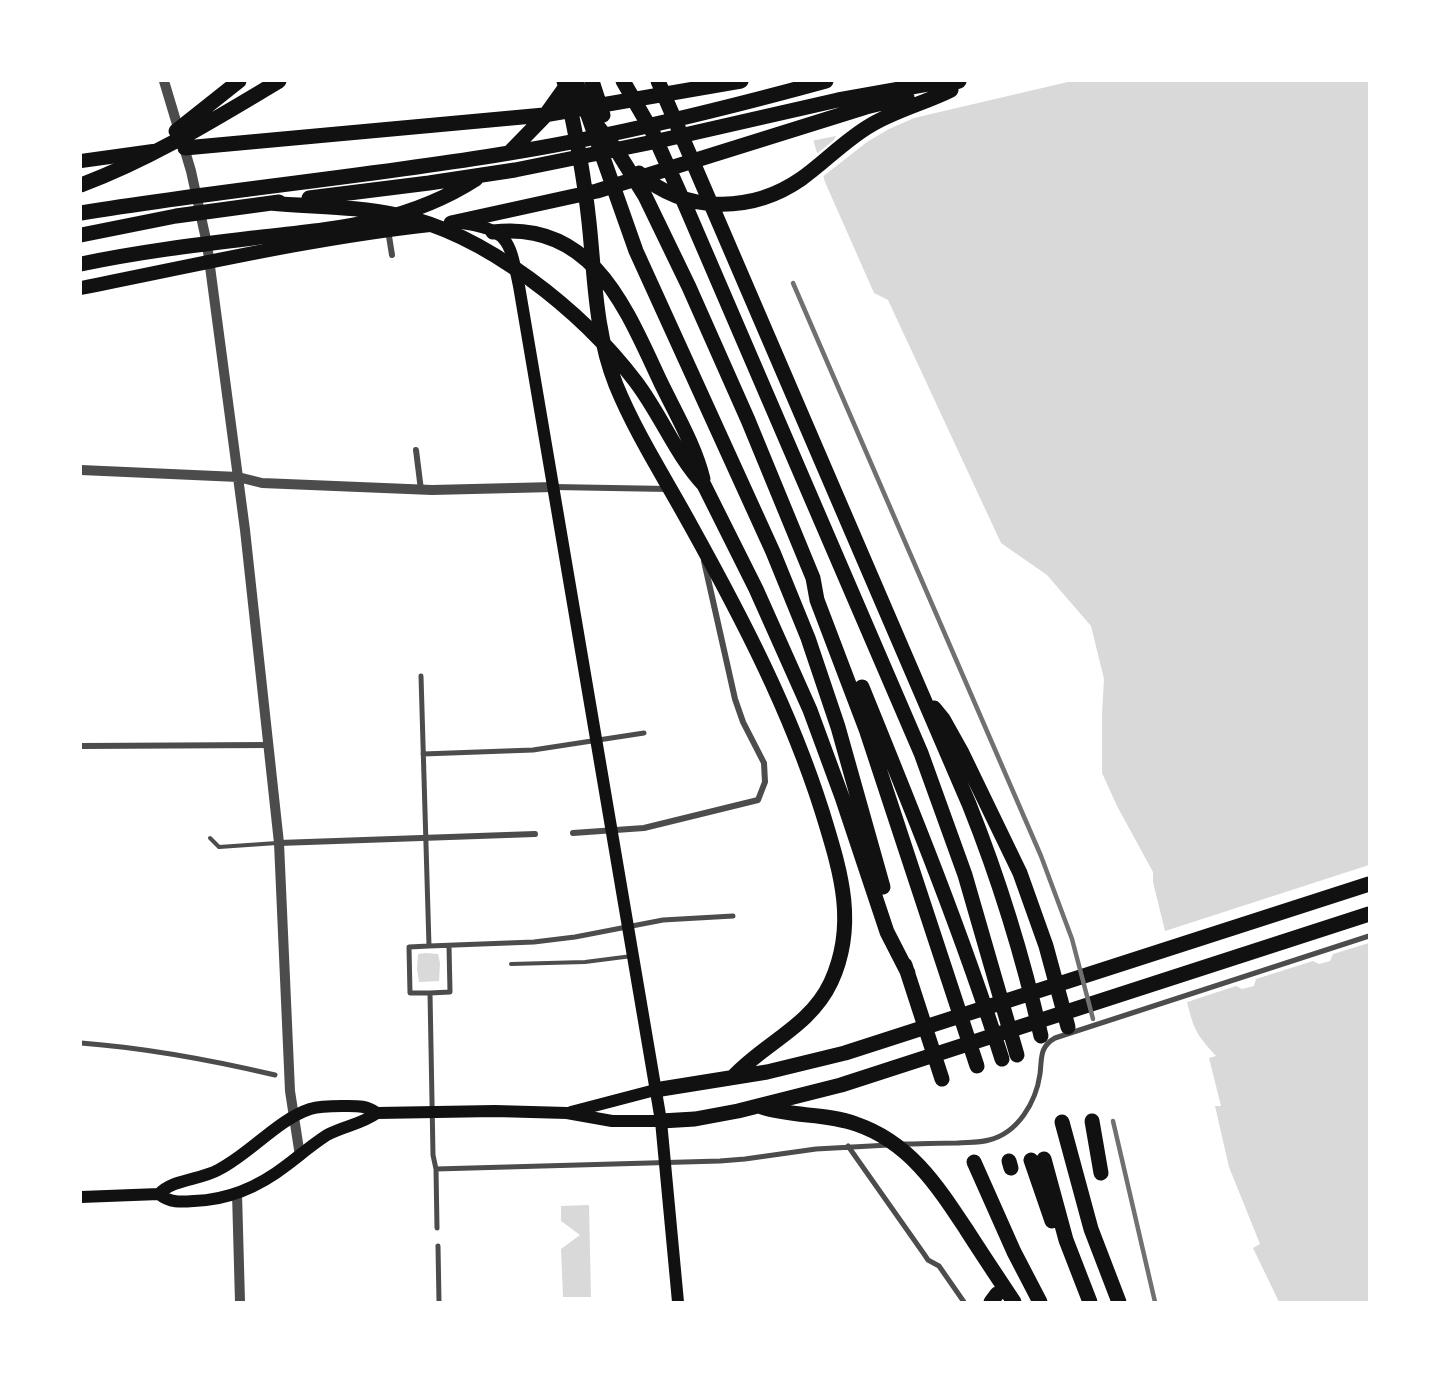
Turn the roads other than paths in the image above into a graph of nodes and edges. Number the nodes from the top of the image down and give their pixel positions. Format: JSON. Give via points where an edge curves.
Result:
{"nodes":[{"id":1,"x":164,"y":81,"type":"edge"},
{"id":2,"x":239,"y":81,"type":"edge"},
{"id":3,"x":279,"y":81,"type":"edge"},
{"id":4,"x":563,"y":81,"type":"edge"},
{"id":5,"x":569,"y":81,"type":"edge"},
{"id":6,"x":576,"y":81,"type":"edge"},
{"id":7,"x":592,"y":81,"type":"edge"},
{"id":8,"x":623,"y":81,"type":"edge"},
{"id":9,"x":634,"y":81,"type":"edge"},
{"id":10,"x":658,"y":81,"type":"edge"},
{"id":11,"x":741,"y":81,"type":"edge"},
{"id":12,"x":826,"y":81,"type":"edge"},
{"id":13,"x":945,"y":81,"type":"edge"},
{"id":14,"x":959,"y":81,"type":"edge"},
{"id":15,"x":966,"y":81,"type":"edge"},
{"id":16,"x":227,"y":102,"type":"junction"},
{"id":17,"x":653,"y":134,"type":"junction"},
{"id":18,"x":185,"y":148,"type":"junction"},
{"id":19,"x":81,"y":161,"type":"edge"},
{"id":20,"x":81,"y":185,"type":"edge"},
{"id":21,"x":270,"y":203,"type":"junction"},
{"id":22,"x":81,"y":213,"type":"edge"},
{"id":23,"x":450,"y":223,"type":"junction"},
{"id":24,"x":388,"y":230,"type":"junction"},
{"id":25,"x":493,"y":232,"type":"junction"},
{"id":26,"x":81,"y":236,"type":"edge"},
{"id":27,"x":392,"y":255,"type":"dead end"},
{"id":28,"x":210,"y":261,"type":"junction"},
{"id":29,"x":81,"y":264,"type":"edge"},
{"id":30,"x":81,"y":288,"type":"edge"},
{"id":31,"x":416,"y":450,"type":"dead end"},
{"id":32,"x":81,"y":470,"type":"edge"},
{"id":33,"x":238,"y":477,"type":"junction"},
{"id":34,"x":704,"y":485,"type":"junction"},
{"id":35,"x":554,"y":488,"type":"junction"},
{"id":36,"x":422,"y":490,"type":"junction"},
{"id":37,"x":813,"y":578,"type":"junction"},
{"id":38,"x":421,"y":676,"type":"dead end"},
{"id":39,"x":923,"y":698,"type":"junction"},
{"id":40,"x":644,"y":733,"type":"dead end"},
{"id":41,"x":269,"y":745,"type":"junction"},
{"id":42,"x":81,"y":746,"type":"edge"},
{"id":43,"x":423,"y":754,"type":"junction"},
{"id":44,"x":611,"y":831,"type":"junction"},
{"id":45,"x":573,"y":832,"type":"dead end"},
{"id":46,"x":535,"y":834,"type":"dead end"},
{"id":47,"x":210,"y":838,"type":"dead end"},
{"id":48,"x":279,"y":843,"type":"junction"},
{"id":49,"x":1369,"y":884,"type":"edge"},
{"id":50,"x":1369,"y":914,"type":"edge"},
{"id":51,"x":733,"y":916,"type":"dead end"},
{"id":52,"x":1369,"y":936,"type":"edge"},
{"id":53,"x":429,"y":946,"type":"junction"},
{"id":54,"x":449,"y":946,"type":"junction"},
{"id":55,"x":632,"y":956,"type":"junction"},
{"id":56,"x":511,"y":964,"type":"dead end"},
{"id":57,"x":908,"y":973,"type":"junction"},
{"id":58,"x":430,"y":993,"type":"junction"},
{"id":59,"x":1068,"y":1027,"type":"dead end"},
{"id":60,"x":1041,"y":1036,"type":"dead end"},
{"id":61,"x":81,"y":1043,"type":"edge"},
{"id":62,"x":977,"y":1066,"type":"dead end"},
{"id":63,"x":275,"y":1075,"type":"dead end"},
{"id":64,"x":733,"y":1077,"type":"junction"},
{"id":65,"x":942,"y":1079,"type":"dead end"},
{"id":66,"x":655,"y":1090,"type":"junction"},
{"id":67,"x":759,"y":1106,"type":"junction"},
{"id":68,"x":377,"y":1113,"type":"junction"},
{"id":69,"x":567,"y":1113,"type":"junction"},
{"id":70,"x":293,"y":1118,"type":"junction"},
{"id":71,"x":661,"y":1121,"type":"junction"},
{"id":72,"x":1092,"y":1121,"type":"dead end"},
{"id":73,"x":1062,"y":1122,"type":"dead end"},
{"id":74,"x":848,"y":1146,"type":"junction"},
{"id":75,"x":300,"y":1156,"type":"junction"},
{"id":76,"x":1038,"y":1160,"type":"dead end"},
{"id":77,"x":974,"y":1162,"type":"dead end"},
{"id":78,"x":436,"y":1169,"type":"junction"},
{"id":79,"x":1101,"y":1173,"type":"dead end"},
{"id":80,"x":237,"y":1193,"type":"junction"},
{"id":81,"x":159,"y":1194,"type":"junction"},
{"id":82,"x":81,"y":1197,"type":"edge"},
{"id":83,"x":437,"y":1228,"type":"dead end"},
{"id":84,"x":438,"y":1246,"type":"dead end"},
{"id":85,"x":240,"y":1302,"type":"edge"},
{"id":86,"x":440,"y":1302,"type":"edge"},
{"id":87,"x":678,"y":1302,"type":"edge"},
{"id":88,"x":964,"y":1302,"type":"edge"},
{"id":89,"x":1014,"y":1302,"type":"edge"},
{"id":90,"x":1040,"y":1302,"type":"edge"},
{"id":91,"x":1090,"y":1302,"type":"edge"},
{"id":92,"x":1119,"y":1302,"type":"edge"}],
"edges":[{"from":1,"to":18,"type":"street"},
{"from":2,"to":16,"type":"highway"},
{"from":3,"to":16,"type":"highway"},
{"from":4,"to":37,"type":"highway","via":[[645,196],[730,378]]},
{"from":4,"to":64,"type":"highway","via":[[584,181],[597,313],[608,363],[630,414],[734,605],[780,699],[809,773],[840,874],[846,919],[831,982],[820,1001],[795,1028]]},
{"from":5,"to":29,"type":"highway","via":[[536,126],[502,159],[460,189],[417,209],[344,228],[160,250]]},
{"from":6,"to":57,"type":"highway","via":[[636,251],[793,601],[827,695]]},
{"from":7,"to":15,"type":"highway","via":[[612,138],[640,175],[682,198],[724,205],[777,193],[871,125]]},
{"from":8,"to":17,"type":"highway"},
{"from":9,"to":17,"type":"highway"},
{"from":10,"to":39,"type":"highway"},
{"from":11,"to":18,"type":"highway","via":[[495,120]]},
{"from":12,"to":22,"type":"highway","via":[[602,136],[505,154]]},
{"from":13,"to":21,"type":"highway","via":[[838,100],[578,158],[472,177]]},
{"from":14,"to":23,"type":"highway","via":[[575,197]]},
{"from":16,"to":20,"type":"highway","via":[[136,160]]},
{"from":17,"to":37,"type":"highway","via":[[921,753],[971,894],[1009,1057],[825,597]]},
{"from":18,"to":19,"type":"highway"},
{"from":18,"to":28,"type":"street"},
{"from":21,"to":26,"type":"highway","via":[[195,213]]},
{"from":21,"to":34,"type":"highway","via":[[398,215],[444,229],[494,256],[554,298],[606,346],[646,395]]},
{"from":23,"to":24,"type":"highway"},
{"from":23,"to":25,"type":"main road"},
{"from":24,"to":27,"type":"street"},
{"from":24,"to":28,"type":"highway"},
{"from":25,"to":34,"type":"highway","via":[[521,230],[542,234],[592,263],[610,284],[652,363],[695,455]]},
{"from":25,"to":35,"type":"main road","via":[[512,251]]},
{"from":28,"to":30,"type":"highway"},
{"from":28,"to":33,"type":"street"},
{"from":31,"to":36,"type":"street"},
{"from":32,"to":33,"type":"street"},
{"from":33,"to":36,"type":"street","via":[[262,483]]},
{"from":33,"to":41,"type":"street"},
{"from":34,"to":57,"type":"highway","via":[[810,710],[886,932]]},
{"from":35,"to":36,"type":"street"},
{"from":35,"to":44,"type":"main road"},
{"from":35,"to":44,"type":"street","via":[[673,490],[684,498],[696,526],[735,699],[764,763],[765,782],[758,800],[644,828]]},
{"from":37,"to":62,"type":"highway","via":[[817,600],[866,729]]},
{"from":38,"to":43,"type":"street"},
{"from":39,"to":59,"type":"highway","via":[[950,731],[1020,873],[1046,946]]},
{"from":39,"to":60,"type":"highway","via":[[990,860]]},
{"from":40,"to":43,"type":"street","via":[[546,749]]},
{"from":41,"to":42,"type":"street"},
{"from":41,"to":48,"type":"street"},
{"from":43,"to":53,"type":"street"},
{"from":44,"to":45,"type":"street"},
{"from":44,"to":55,"type":"main road"},
{"from":46,"to":48,"type":"street"},
{"from":47,"to":48,"type":"lane","via":[[219,847]]},
{"from":48,"to":70,"type":"street"},
{"from":49,"to":64,"type":"highway","via":[[880,1042],[811,1062]]},
{"from":50,"to":67,"type":"highway","via":[[889,1070]]},
{"from":51,"to":54,"type":"street","via":[[663,920],[575,937],[510,944]]},
{"from":52,"to":74,"type":"street","via":[[1055,1038],[1041,1053],[1039,1083],[1026,1112],[998,1137],[979,1142]]},
{"from":53,"to":54,"type":"street"},
{"from":53,"to":58,"type":"street","via":[[409,947],[410,993]]},
{"from":54,"to":58,"type":"street","via":[[450,992]]},
{"from":55,"to":56,"type":"lane"},
{"from":55,"to":66,"type":"main road"},
{"from":57,"to":65,"type":"highway"},
{"from":58,"to":78,"type":"street"},
{"from":61,"to":63,"type":"street","via":[[137,1048]]},
{"from":64,"to":66,"type":"highway"},
{"from":66,"to":69,"type":"main road"},
{"from":66,"to":71,"type":"main road"},
{"from":67,"to":71,"type":"highway","via":[[702,1118]]},
{"from":67,"to":89,"type":"highway","via":[[855,1123],[899,1147],[938,1188]]},
{"from":68,"to":69,"type":"main road"},
{"from":68,"to":70,"type":"main road","via":[[363,1106],[321,1107]]},
{"from":68,"to":75,"type":"main road","via":[[327,1136]]},
{"from":69,"to":71,"type":"main road","via":[[621,1122]]},
{"from":70,"to":75,"type":"street"},
{"from":70,"to":81,"type":"main road","via":[[230,1164]]},
{"from":71,"to":87,"type":"main road"},
{"from":72,"to":79,"type":"highway"},
{"from":73,"to":92,"type":"highway","via":[[1091,1229]]},
{"from":74,"to":78,"type":"street","via":[[745,1160]]},
{"from":74,"to":88,"type":"street","via":[[928,1260],[939,1266]]},
{"from":75,"to":80,"type":"main road"},
{"from":76,"to":91,"type":"highway"},
{"from":77,"to":90,"type":"highway"},
{"from":78,"to":83,"type":"street"},
{"from":80,"to":81,"type":"main road","via":[[216,1200],[181,1202]]},
{"from":80,"to":85,"type":"street"},
{"from":81,"to":82,"type":"main road"},
{"from":84,"to":86,"type":"street"}]}
